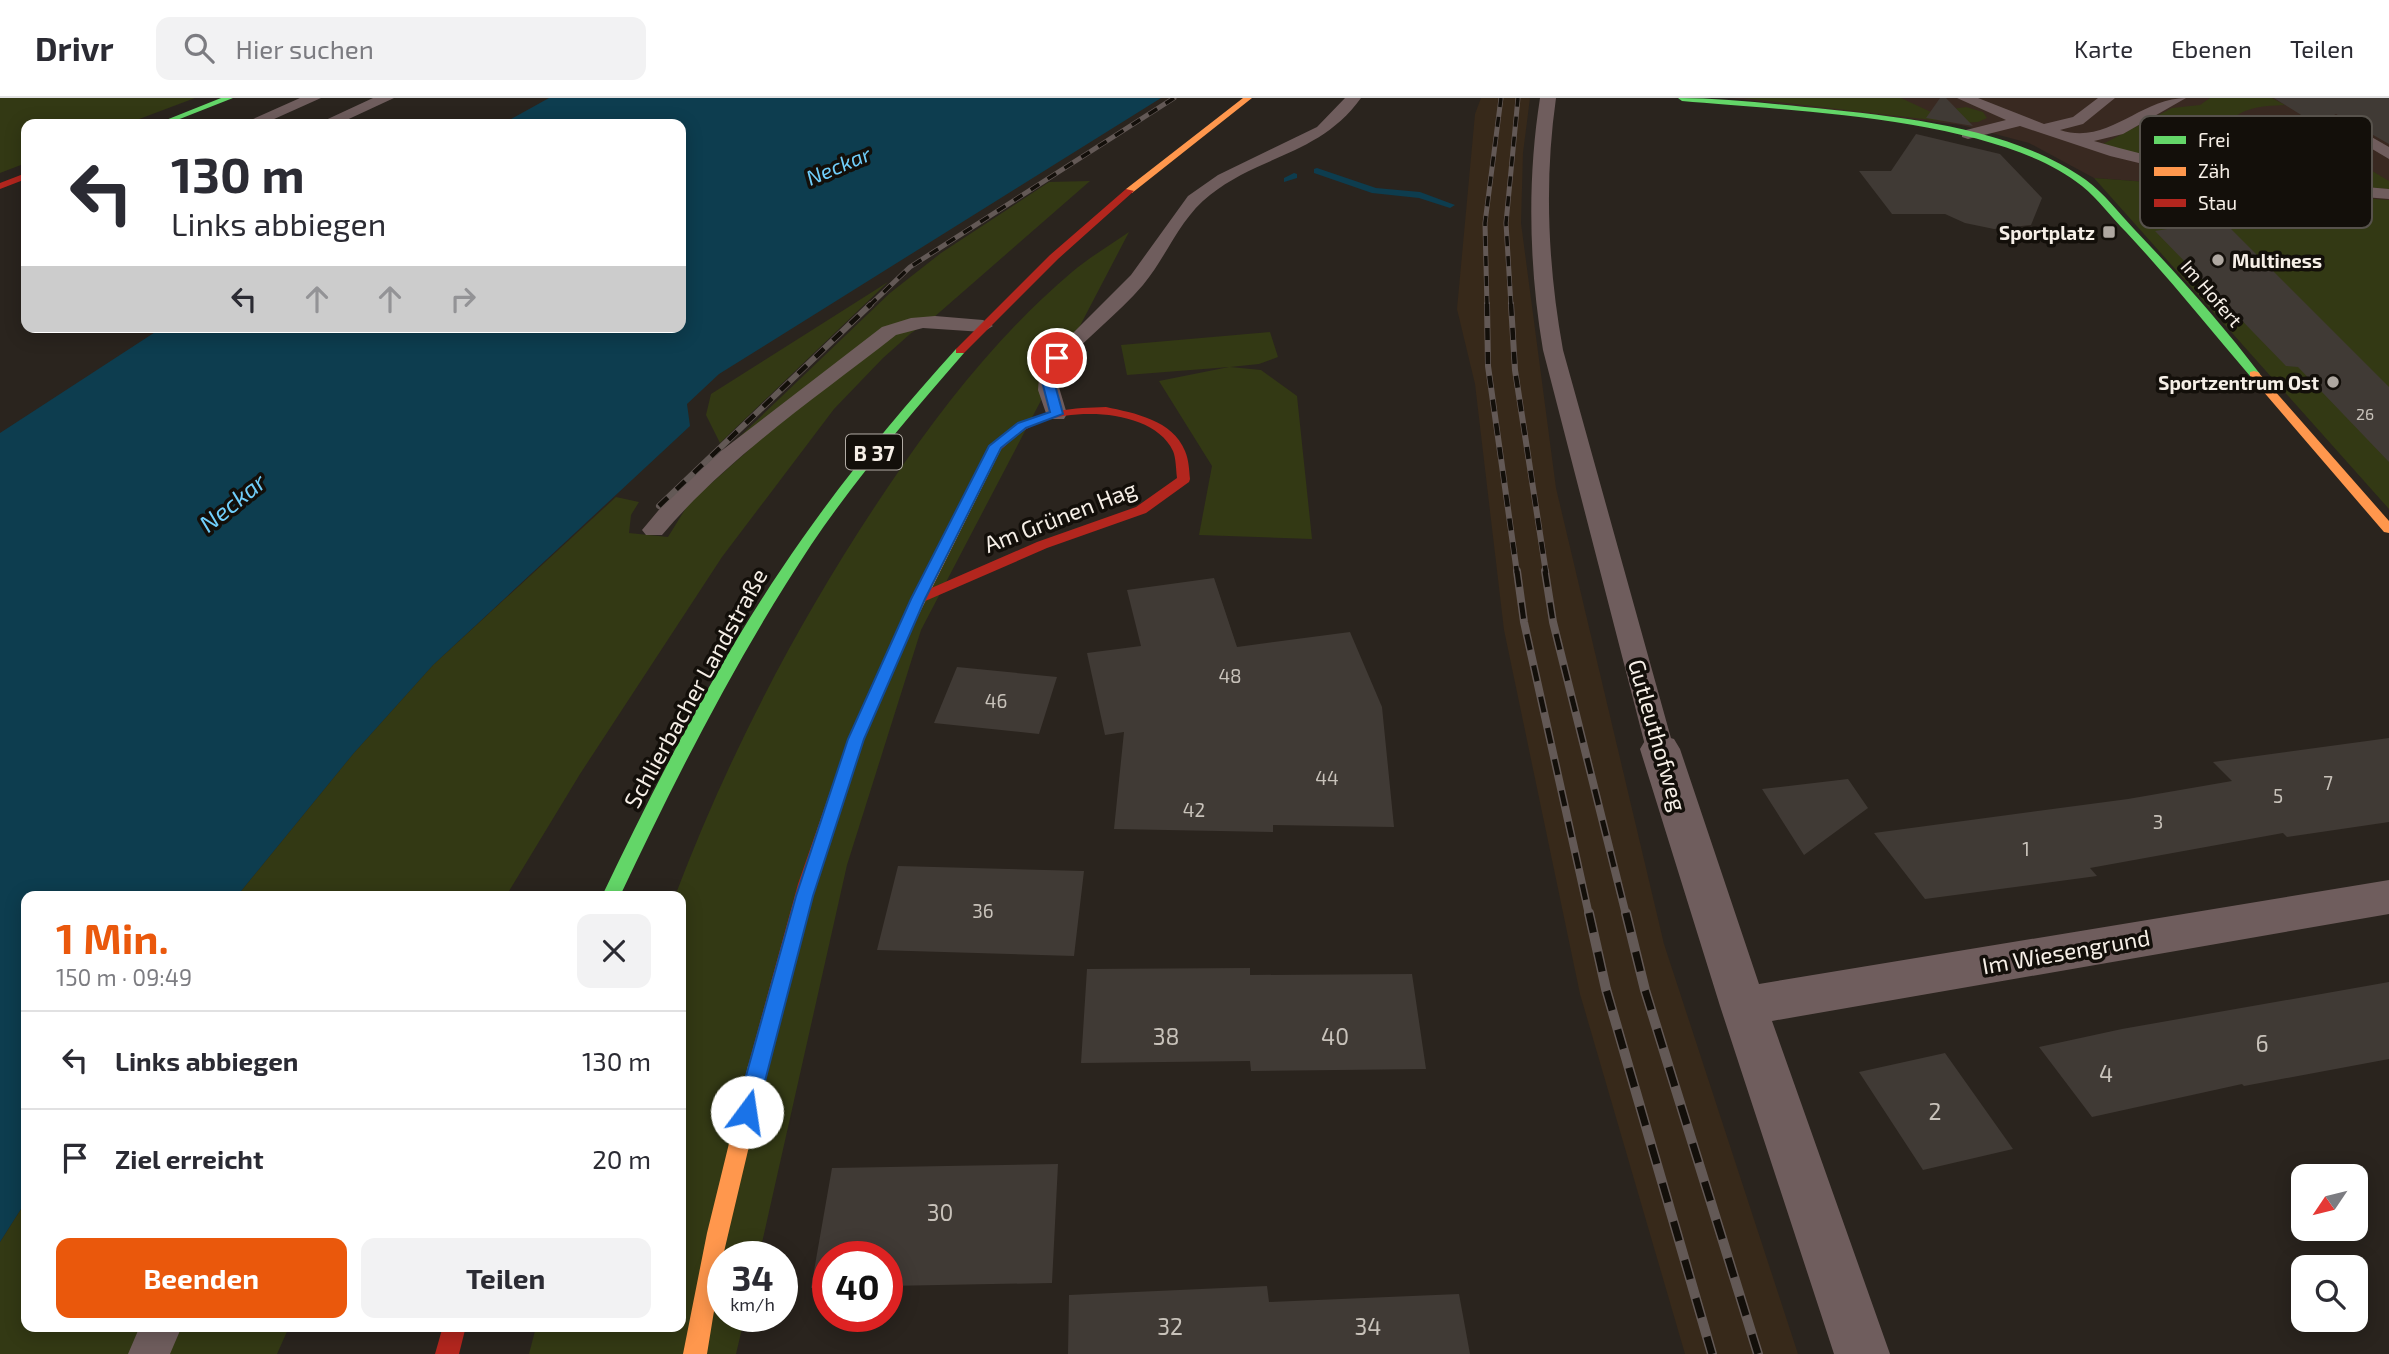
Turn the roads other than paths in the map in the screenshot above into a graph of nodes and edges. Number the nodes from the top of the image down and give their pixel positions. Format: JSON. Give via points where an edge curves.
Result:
{"nodes":[{"id":1,"x":229,"y":98,"type":"edge"},
{"id":2,"x":313,"y":98,"type":"edge"},
{"id":3,"x":386,"y":98,"type":"edge"},
{"id":4,"x":1248,"y":98,"type":"edge"},
{"id":5,"x":1353,"y":98,"type":"edge"},
{"id":6,"x":1548,"y":98,"type":"edge"},
{"id":7,"x":1682,"y":98,"type":"edge"},
{"id":8,"x":1965,"y":98,"type":"edge"},
{"id":9,"x":2108,"y":98,"type":"edge"},
{"id":10,"x":2180,"y":101,"type":"edge"},
{"id":11,"x":2148,"y":116,"type":"edge"},
{"id":12,"x":173,"y":119,"type":"edge"},
{"id":13,"x":262,"y":119,"type":"edge"},
{"id":14,"x":337,"y":119,"type":"edge"},
{"id":15,"x":2140,"y":120,"type":"edge"},
{"id":16,"x":2021,"y":121,"type":"junction"},
{"id":17,"x":2043,"y":129,"type":"junction"},
{"id":18,"x":1968,"y":134,"type":"junction"},
{"id":19,"x":2075,"y":141,"type":"junction"},
{"id":20,"x":2372,"y":144,"type":"edge"},
{"id":21,"x":2389,"y":154,"type":"edge"},
{"id":22,"x":2140,"y":157,"type":"edge"},
{"id":23,"x":21,"y":178,"type":"edge"},
{"id":24,"x":0,"y":187,"type":"edge"},
{"id":25,"x":983,"y":326,"type":"junction"},
{"id":26,"x":1056,"y":414,"type":"junction"},
{"id":27,"x":2389,"y":529,"type":"edge"},
{"id":28,"x":654,"y":530,"type":"dead end"},
{"id":29,"x":918,"y":599,"type":"junction"},
{"id":30,"x":1660,"y":749,"type":"joint"},
{"id":31,"x":613,"y":891,"type":"edge"},
{"id":32,"x":2389,"y":897,"type":"edge"},
{"id":33,"x":1743,"y":1006,"type":"junction"},
{"id":34,"x":159,"y":1332,"type":"edge"},
{"id":35,"x":453,"y":1332,"type":"edge"},
{"id":36,"x":148,"y":1354,"type":"edge"},
{"id":37,"x":447,"y":1354,"type":"edge"},
{"id":38,"x":695,"y":1354,"type":"edge"},
{"id":39,"x":1862,"y":1354,"type":"edge"}],
"edges":[{"from":1,"to":12,"type":"street"},
{"from":2,"to":13,"type":"lane"},
{"from":3,"to":14,"type":"lane"},
{"from":4,"to":25,"type":"street","name":"Schlierbacher Landstraße","number":"B 37","via":[[1111,205]]},
{"from":5,"to":26,"type":"lane","via":[[1317,133],[1220,181],[1172,223],[1157,255],[1137,281],[1050,366],[1047,386]]},
{"from":6,"to":30,"type":"lane","name":"Gutleuthofweg","via":[[1542,139],[1542,286],[1553,350]]},
{"from":7,"to":18,"type":"street","name":"Im Hofert","via":[[1909,123]]},
{"from":8,"to":16,"type":"lane"},
{"from":9,"to":17,"type":"lane","via":[[2078,121]]},
{"from":10,"to":11,"type":"lane"},
{"from":15,"to":19,"type":"lane"},
{"from":16,"to":17,"type":"lane"},
{"from":16,"to":18,"type":"lane"},
{"from":17,"to":19,"type":"lane"},
{"from":18,"to":27,"type":"street","name":"Im Hofert","via":[[2035,156],[2091,189]]},
{"from":19,"to":22,"type":"lane"},
{"from":20,"to":21,"type":"lane"},
{"from":23,"to":24,"type":"street"},
{"from":25,"to":28,"type":"lane","via":[[925,322],[889,331],[729,456]]},
{"from":25,"to":31,"type":"street","name":"Schlierbacher Landstraße","number":"B 37","via":[[916,399],[782,575],[698,720]]},
{"from":26,"to":29,"type":"street","name":"Am Grünen Hag","via":[[1022,425],[996,446]]},
{"from":26,"to":29,"type":"street","name":"Am Grünen Hag","via":[[1113,412],[1145,420],[1168,433],[1184,456],[1184,479],[1142,512],[1051,542]]},
{"from":29,"to":38,"type":"street","name":"Am Grünen Hag","via":[[856,739],[804,896],[745,1119],[709,1271]]},
{"from":30,"to":33,"type":"street","name":"Gutleuthofweg"},
{"from":32,"to":33,"type":"street","name":"Im Wiesengrund"},
{"from":33,"to":39,"type":"street","name":"Gutleuthofweg"},
{"from":34,"to":36,"type":"lane"},
{"from":35,"to":37,"type":"street"}]}
